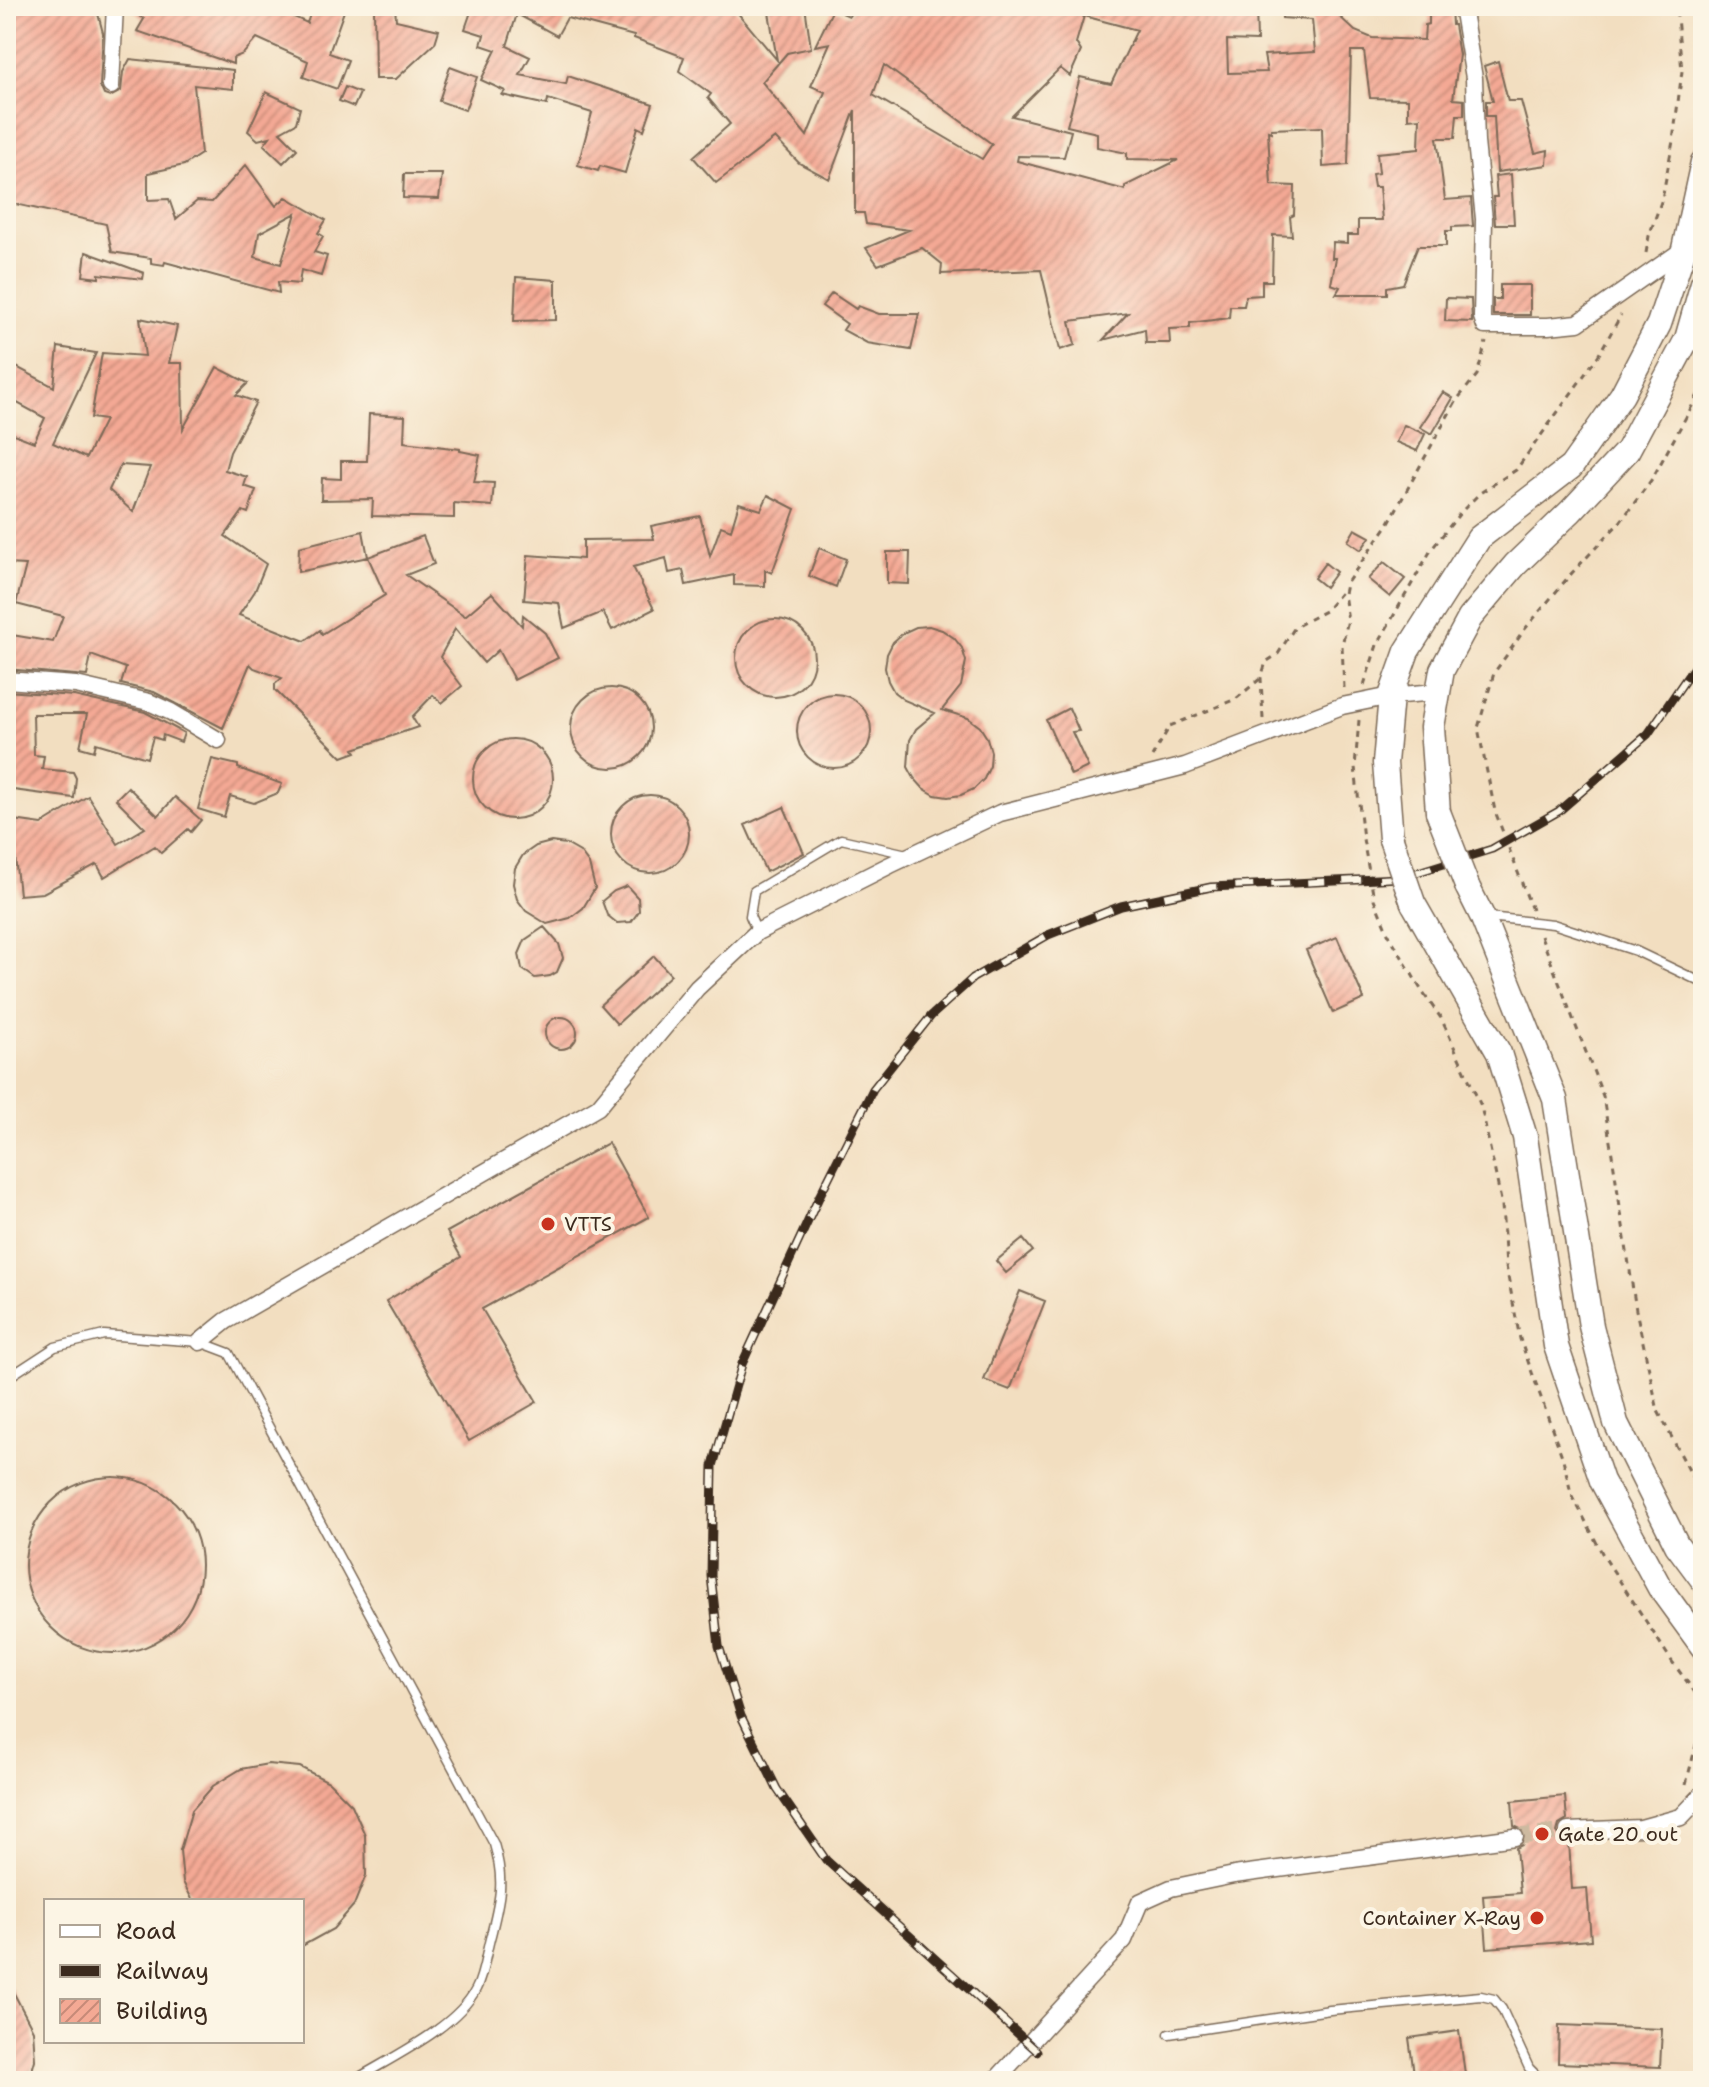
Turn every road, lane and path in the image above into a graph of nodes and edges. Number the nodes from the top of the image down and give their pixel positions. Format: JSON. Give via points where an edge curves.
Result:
{"nodes":[{"id":1,"x":115,"y":6,"type":"edge"},
{"id":2,"x":1462,"y":6,"type":"edge"},
{"id":3,"x":1676,"y":6,"type":"edge"},
{"id":4,"x":111,"y":86,"type":"dead end"},
{"id":5,"x":1703,"y":162,"type":"edge"},
{"id":6,"x":1684,"y":249,"type":"junction"},
{"id":7,"x":1642,"y":279,"type":"junction"},
{"id":8,"x":1703,"y":283,"type":"edge"},
{"id":9,"x":1490,"y":326,"type":"junction"},
{"id":10,"x":1346,"y":584,"type":"junction"},
{"id":11,"x":1261,"y":678,"type":"junction"},
{"id":12,"x":6,"y":680,"type":"edge"},
{"id":13,"x":1436,"y":692,"type":"junction"},
{"id":14,"x":1391,"y":696,"type":"junction"},
{"id":15,"x":1360,"y":702,"type":"junction"},
{"id":16,"x":1342,"y":706,"type":"junction"},
{"id":17,"x":218,"y":740,"type":"dead end"},
{"id":18,"x":1251,"y":742,"type":"junction"},
{"id":19,"x":1119,"y":783,"type":"junction"},
{"id":20,"x":912,"y":854,"type":"junction"},
{"id":21,"x":1482,"y":916,"type":"junction"},
{"id":22,"x":757,"y":932,"type":"junction"},
{"id":23,"x":1703,"y":983,"type":"edge"},
{"id":24,"x":200,"y":1342,"type":"junction"},
{"id":25,"x":6,"y":1379,"type":"edge"},
{"id":26,"x":1703,"y":1580,"type":"edge"},
{"id":27,"x":1703,"y":1647,"type":"edge"},
{"id":28,"x":1703,"y":1703,"type":"edge"},
{"id":29,"x":1703,"y":1718,"type":"edge"},
{"id":30,"x":1686,"y":1783,"type":"dead end"},
{"id":31,"x":1703,"y":1794,"type":"edge"},
{"id":32,"x":1568,"y":1831,"type":"tunnel mouth"},
{"id":33,"x":1515,"y":1837,"type":"tunnel mouth"},
{"id":34,"x":1169,"y":2034,"type":"dead end"},
{"id":35,"x":1703,"y":2079,"type":"edge"},
{"id":36,"x":353,"y":2081,"type":"edge"},
{"id":37,"x":995,"y":2081,"type":"edge"}],
"edges":[{"from":1,"to":4,"type":"street"},
{"from":2,"to":9,"type":"street","via":[[1474,78],[1484,219],[1482,317]]},
{"from":3,"to":7,"type":"path","via":[[1682,71],[1662,199]]},
{"from":5,"to":6,"type":"main road"},
{"from":6,"to":7,"type":"street"},
{"from":6,"to":14,"type":"main road","via":[[1659,324],[1622,395],[1571,467],[1479,538],[1407,651]]},
{"from":7,"to":9,"type":"street","via":[[1578,323]]},
{"from":7,"to":15,"type":"path","via":[[1598,356],[1516,470],[1480,493],[1431,550],[1377,645]]},
{"from":8,"to":13,"type":"main road","via":[[1687,339],[1627,451],[1470,618]]},
{"from":9,"to":10,"type":"path","via":[[1477,375]]},
{"from":10,"to":11,"type":"path","via":[[1325,611],[1295,627],[1278,654],[1266,662]]},
{"from":10,"to":16,"type":"path"},
{"from":11,"to":18,"type":"path","via":[[1264,718]]},
{"from":11,"to":19,"type":"path","via":[[1236,699],[1170,726],[1147,766]]},
{"from":12,"to":17,"type":"street","via":[[76,685],[149,702]]},
{"from":13,"to":14,"type":"street"},
{"from":13,"to":21,"type":"main road","bridge":true,"via":[[1432,727],[1438,812]]},
{"from":14,"to":15,"type":"street"},
{"from":14,"to":27,"type":"main road","bridge":true,"via":[[1385,763],[1391,839],[1413,903],[1499,1053],[1525,1137],[1556,1346],[1602,1481],[1660,1588]]},
{"from":15,"to":16,"type":"street"},
{"from":15,"to":28,"type":"path","via":[[1355,767],[1374,899],[1388,933],[1441,1018],[1481,1106],[1502,1205],[1506,1266],[1520,1339],[1571,1493],[1603,1555]]},
{"from":16,"to":18,"type":"street"},
{"from":18,"to":19,"type":"street"},
{"from":19,"to":20,"type":"street","via":[[1000,813]]},
{"from":20,"to":22,"type":"street"},
{"from":20,"to":22,"type":"lane","via":[[841,839],[754,891],[750,916]]},
{"from":21,"to":23,"type":"lane","via":[[1553,924],[1636,951]]},
{"from":21,"to":26,"type":"main road","via":[[1555,1099],[1591,1326],[1616,1423],[1677,1545]]},
{"from":22,"to":24,"type":"street","via":[[697,988],[598,1107],[226,1321]]},
{"from":24,"to":25,"type":"lane","via":[[104,1335],[55,1347]]},
{"from":24,"to":36,"type":"lane","via":[[229,1353],[494,1844],[501,1867],[502,1892],[477,1988],[442,2026]]},
{"from":29,"to":30,"type":"path"},
{"from":31,"to":32,"type":"street","via":[[1681,1817],[1641,1828]]},
{"from":33,"to":37,"type":"street","via":[[1234,1875],[1171,1888],[1140,1902],[1124,1940]]},
{"from":34,"to":35,"type":"lane","via":[[1330,2010],[1481,1996],[1494,1999],[1502,2009],[1538,2077]]}]}
